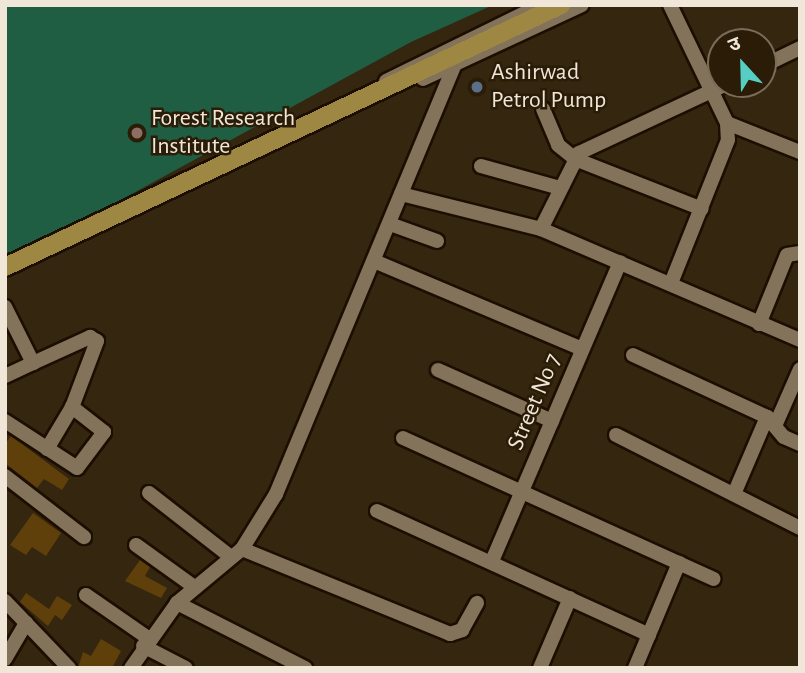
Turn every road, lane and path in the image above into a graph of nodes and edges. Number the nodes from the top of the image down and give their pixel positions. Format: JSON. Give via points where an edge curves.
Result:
{"nodes":[{"id":1,"x":540,"y":5,"type":"edge"},
{"id":2,"x":561,"y":5,"type":"edge"},
{"id":3,"x":582,"y":5,"type":"edge"},
{"id":4,"x":670,"y":5,"type":"edge"},
{"id":5,"x":800,"y":48,"type":"edge"},
{"id":6,"x":777,"y":59,"type":"edge"},
{"id":7,"x":454,"y":66,"type":"junction"},
{"id":8,"x":707,"y":85,"type":"edge"},
{"id":9,"x":372,"y":93,"type":"junction"},
{"id":10,"x":707,"y":93,"type":"edge"},
{"id":11,"x":713,"y":98,"type":"edge"},
{"id":12,"x":543,"y":109,"type":"dead end"},
{"id":13,"x":727,"y":123,"type":"junction"},
{"id":14,"x":800,"y":152,"type":"edge"},
{"id":15,"x":575,"y":159,"type":"junction"},
{"id":16,"x":481,"y":166,"type":"dead end"},
{"id":17,"x":560,"y":188,"type":"junction"},
{"id":18,"x":401,"y":194,"type":"junction"},
{"id":19,"x":702,"y":209,"type":"junction"},
{"id":20,"x":390,"y":224,"type":"junction"},
{"id":21,"x":541,"y":229,"type":"junction"},
{"id":22,"x":437,"y":241,"type":"dead end"},
{"id":23,"x":800,"y":253,"type":"edge"},
{"id":24,"x":374,"y":261,"type":"junction"},
{"id":25,"x":620,"y":262,"type":"junction"},
{"id":26,"x":5,"y":267,"type":"edge"},
{"id":27,"x":670,"y":283,"type":"junction"},
{"id":28,"x":5,"y":307,"type":"edge"},
{"id":29,"x":759,"y":324,"type":"junction"},
{"id":30,"x":800,"y":340,"type":"edge"},
{"id":31,"x":582,"y":349,"type":"junction"},
{"id":32,"x":634,"y":355,"type":"dead end"},
{"id":33,"x":33,"y":363,"type":"junction"},
{"id":34,"x":800,"y":369,"type":"edge"},
{"id":35,"x":438,"y":370,"type":"dead end"},
{"id":36,"x":5,"y":376,"type":"edge"},
{"id":37,"x":72,"y":407,"type":"junction"},
{"id":38,"x":5,"y":421,"type":"edge"},
{"id":39,"x":552,"y":421,"type":"junction"},
{"id":40,"x":771,"y":422,"type":"junction"},
{"id":41,"x":616,"y":435,"type":"dead end"},
{"id":42,"x":403,"y":438,"type":"dead end"},
{"id":43,"x":800,"y":444,"type":"edge"},
{"id":44,"x":47,"y":449,"type":"junction"},
{"id":45,"x":5,"y":476,"type":"edge"},
{"id":46,"x":522,"y":491,"type":"junction"},
{"id":47,"x":149,"y":493,"type":"dead end"},
{"id":48,"x":734,"y":494,"type":"junction"},
{"id":49,"x":377,"y":510,"type":"dead end"},
{"id":50,"x":800,"y":528,"type":"edge"},
{"id":51,"x":84,"y":537,"type":"dead end"},
{"id":52,"x":136,"y":545,"type":"dead end"},
{"id":53,"x":237,"y":553,"type":"junction"},
{"id":54,"x":492,"y":561,"type":"junction"},
{"id":55,"x":679,"y":563,"type":"junction"},
{"id":56,"x":715,"y":579,"type":"dead end"},
{"id":57,"x":193,"y":586,"type":"junction"},
{"id":58,"x":86,"y":595,"type":"dead end"},
{"id":59,"x":570,"y":598,"type":"junction"},
{"id":60,"x":5,"y":601,"type":"edge"},
{"id":61,"x":177,"y":603,"type":"junction"},
{"id":62,"x":477,"y":603,"type":"dead end"},
{"id":63,"x":26,"y":623,"type":"junction"},
{"id":64,"x":649,"y":635,"type":"junction"},
{"id":65,"x":145,"y":642,"type":"junction"},
{"id":66,"x":5,"y":659,"type":"edge"},
{"id":67,"x":639,"y":666,"type":"edge"},
{"id":68,"x":69,"y":668,"type":"edge"},
{"id":69,"x":131,"y":668,"type":"edge"},
{"id":70,"x":186,"y":668,"type":"edge"},
{"id":71,"x":305,"y":668,"type":"edge"},
{"id":72,"x":540,"y":668,"type":"edge"}],
"edges":[{"from":1,"to":9,"type":"street","via":[[406,68]]},
{"from":2,"to":9,"type":"main road"},
{"from":3,"to":7,"type":"street"},
{"from":4,"to":8,"type":"street"},
{"from":5,"to":6,"type":"street"},
{"from":7,"to":9,"type":"street","via":[[390,93]]},
{"from":7,"to":18,"type":"street"},
{"from":9,"to":26,"type":"main road"},
{"from":10,"to":15,"type":"street","via":[[586,149]]},
{"from":11,"to":13,"type":"street"},
{"from":12,"to":15,"type":"street","via":[[558,145]]},
{"from":13,"to":14,"type":"street"},
{"from":13,"to":19,"type":"street","via":[[726,153]]},
{"from":15,"to":17,"type":"street"},
{"from":15,"to":19,"type":"street"},
{"from":16,"to":17,"type":"street"},
{"from":17,"to":21,"type":"street"},
{"from":18,"to":20,"type":"street"},
{"from":18,"to":21,"type":"street"},
{"from":19,"to":27,"type":"street"},
{"from":20,"to":22,"type":"street"},
{"from":20,"to":24,"type":"street"},
{"from":21,"to":25,"type":"street"},
{"from":23,"to":29,"type":"street","via":[[787,255]]},
{"from":24,"to":31,"type":"street"},
{"from":24,"to":53,"type":"street","via":[[276,494]]},
{"from":25,"to":27,"type":"street"},
{"from":25,"to":31,"type":"street","name":"Street No 7"},
{"from":27,"to":29,"type":"street"},
{"from":28,"to":33,"type":"street"},
{"from":29,"to":30,"type":"street"},
{"from":31,"to":39,"type":"street","name":"Street No 7"},
{"from":32,"to":40,"type":"street"},
{"from":33,"to":36,"type":"street"},
{"from":33,"to":37,"type":"street","via":[[90,337],[97,341]]},
{"from":34,"to":40,"type":"street"},
{"from":35,"to":39,"type":"street"},
{"from":37,"to":44,"type":"street"},
{"from":37,"to":44,"type":"street","via":[[103,429],[103,435],[77,468]]},
{"from":38,"to":44,"type":"street"},
{"from":39,"to":46,"type":"street","name":"Street No 7"},
{"from":40,"to":43,"type":"street"},
{"from":40,"to":48,"type":"street"},
{"from":41,"to":48,"type":"street"},
{"from":42,"to":46,"type":"street"},
{"from":45,"to":51,"type":"street"},
{"from":46,"to":54,"type":"street","name":"Street No 7"},
{"from":46,"to":55,"type":"street"},
{"from":47,"to":53,"type":"street"},
{"from":48,"to":50,"type":"street"},
{"from":49,"to":54,"type":"street"},
{"from":52,"to":57,"type":"street"},
{"from":53,"to":57,"type":"street"},
{"from":53,"to":62,"type":"street","via":[[450,634],[462,630]]},
{"from":54,"to":59,"type":"street"},
{"from":55,"to":56,"type":"street"},
{"from":55,"to":64,"type":"street"},
{"from":57,"to":61,"type":"street"},
{"from":58,"to":65,"type":"street"},
{"from":59,"to":64,"type":"street"},
{"from":59,"to":72,"type":"street"},
{"from":60,"to":63,"type":"street"},
{"from":61,"to":65,"type":"street"},
{"from":61,"to":71,"type":"street"},
{"from":63,"to":66,"type":"street"},
{"from":63,"to":68,"type":"street"},
{"from":64,"to":67,"type":"street"},
{"from":65,"to":69,"type":"street"},
{"from":65,"to":70,"type":"street"}]}
